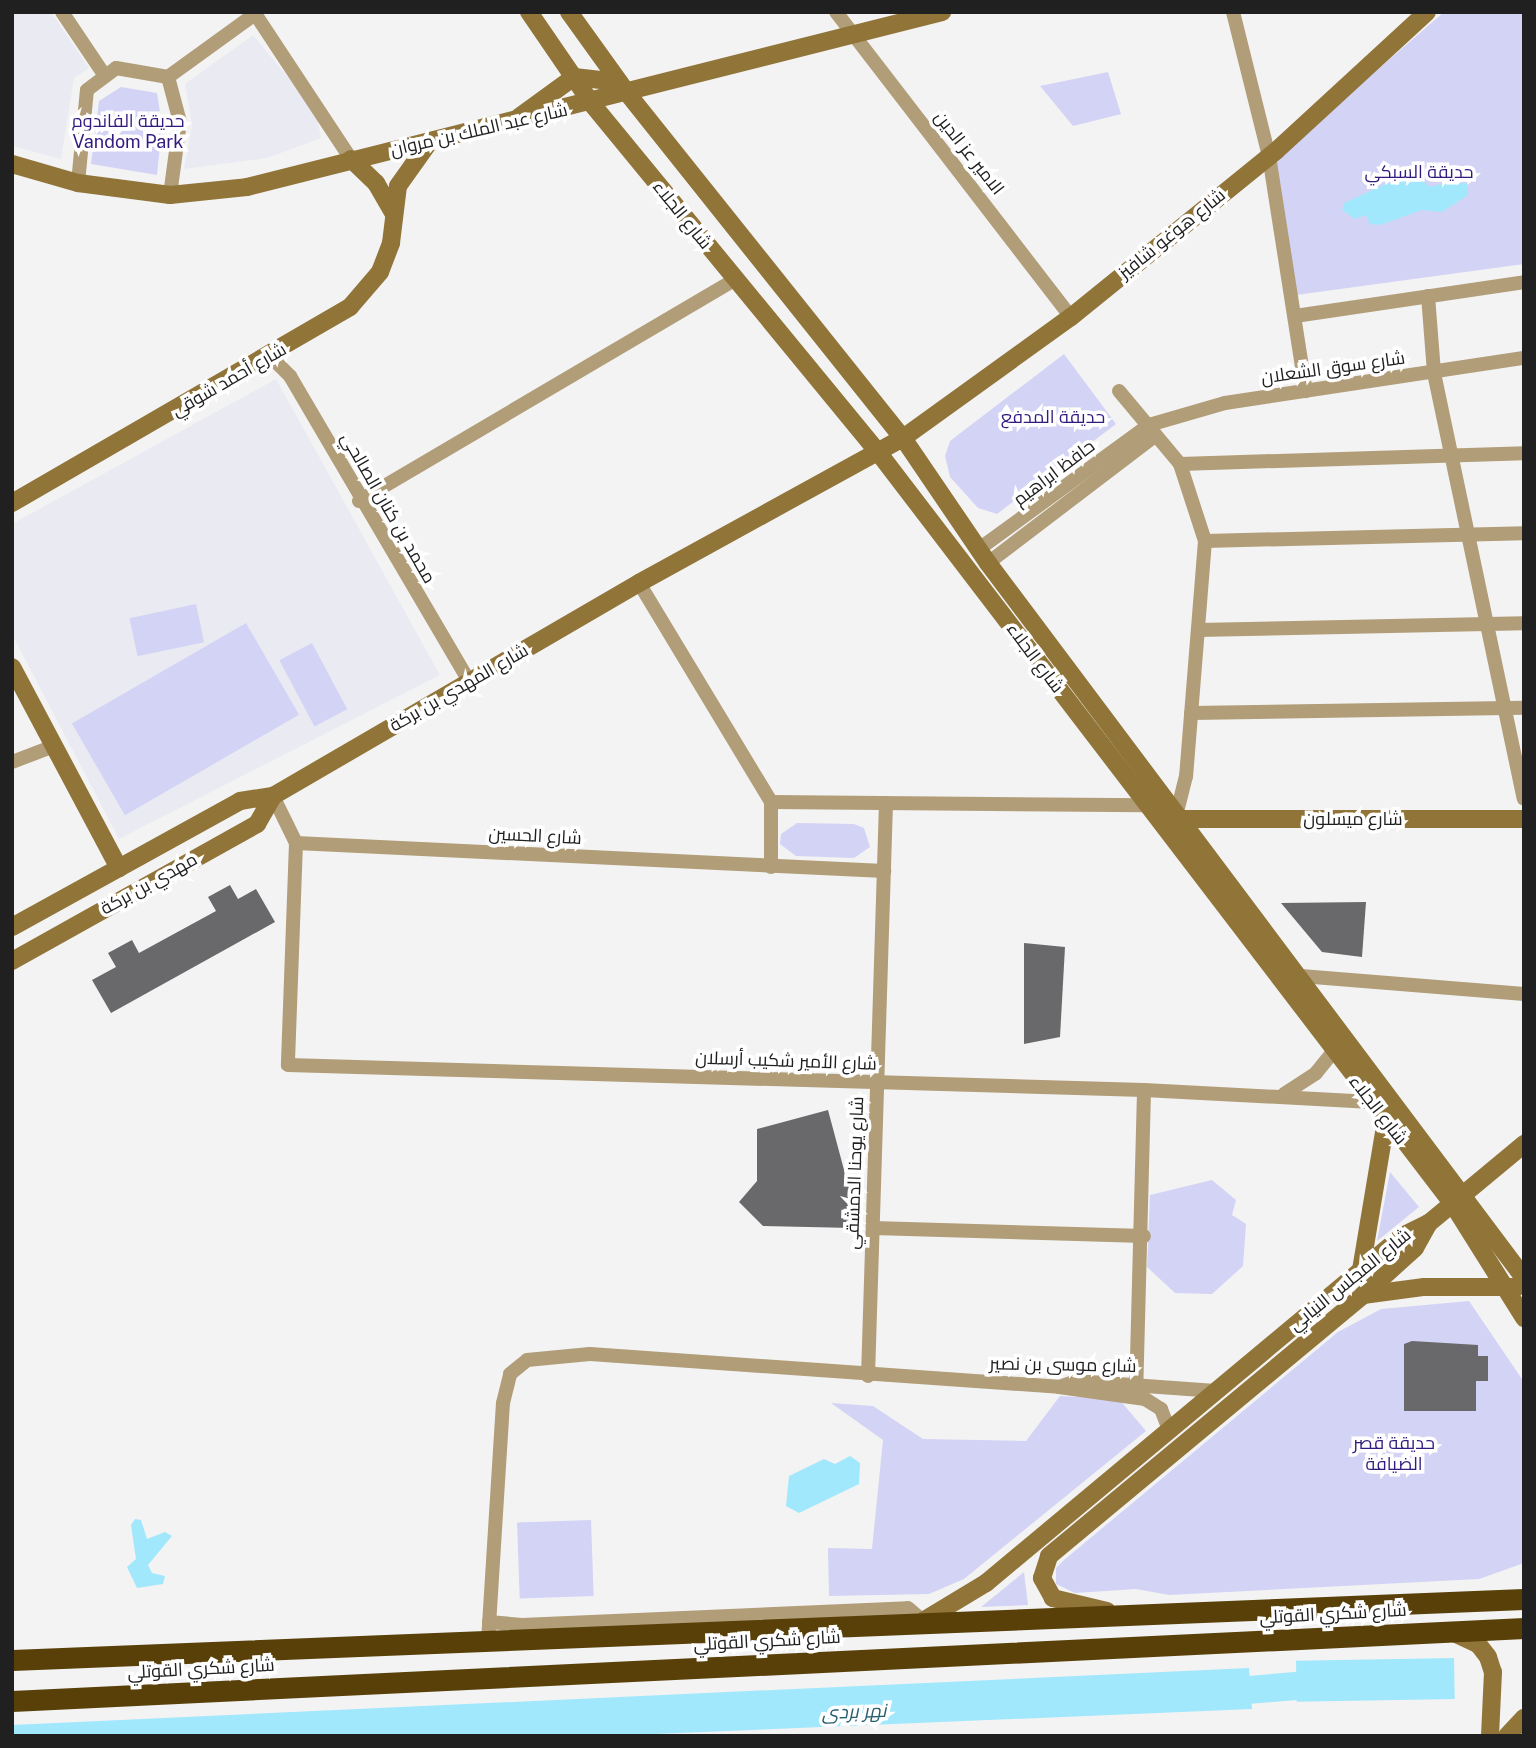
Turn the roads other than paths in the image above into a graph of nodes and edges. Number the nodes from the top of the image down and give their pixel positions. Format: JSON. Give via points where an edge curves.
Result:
{"nodes":[{"id":1,"x":62,"y":12,"type":"edge"},
{"id":2,"x":529,"y":12,"type":"edge"},
{"id":3,"x":569,"y":12,"type":"edge"},
{"id":4,"x":836,"y":12,"type":"edge"},
{"id":5,"x":942,"y":12,"type":"edge"},
{"id":6,"x":1233,"y":12,"type":"edge"},
{"id":7,"x":1427,"y":12,"type":"edge"},
{"id":8,"x":255,"y":13,"type":"edge"},
{"id":9,"x":852,"y":33,"type":"junction"},
{"id":10,"x":105,"y":76,"type":"junction"},
{"id":11,"x":169,"y":77,"type":"junction"},
{"id":12,"x":573,"y":77,"type":"junction"},
{"id":13,"x":623,"y":88,"type":"junction"},
{"id":14,"x":593,"y":104,"type":"junction"},
{"id":15,"x":516,"y":119,"type":"junction"},
{"id":16,"x":430,"y":141,"type":"junction"},
{"id":17,"x":1269,"y":156,"type":"junction"},
{"id":18,"x":351,"y":159,"type":"junction"},
{"id":19,"x":12,"y":164,"type":"edge"},
{"id":20,"x":78,"y":183,"type":"junction"},
{"id":21,"x":170,"y":194,"type":"junction"},
{"id":22,"x":393,"y":212,"type":"junction"},
{"id":23,"x":734,"y":280,"type":"junction"},
{"id":24,"x":1524,"y":282,"type":"edge"},
{"id":25,"x":1428,"y":296,"type":"junction"},
{"id":26,"x":1295,"y":316,"type":"junction"},
{"id":27,"x":1071,"y":317,"type":"junction"},
{"id":28,"x":271,"y":357,"type":"junction"},
{"id":29,"x":1524,"y":358,"type":"edge"},
{"id":30,"x":1434,"y":373,"type":"junction"},
{"id":31,"x":1119,"y":391,"type":"dead end"},
{"id":32,"x":1306,"y":391,"type":"junction"},
{"id":33,"x":1153,"y":430,"type":"junction"},
{"id":34,"x":903,"y":438,"type":"junction"},
{"id":35,"x":878,"y":452,"type":"junction"},
{"id":36,"x":1524,"y":453,"type":"edge"},
{"id":37,"x":1451,"y":455,"type":"junction"},
{"id":38,"x":1180,"y":464,"type":"junction"},
{"id":39,"x":359,"y":501,"type":"junction"},
{"id":40,"x":12,"y":503,"type":"edge"},
{"id":41,"x":1524,"y":533,"type":"edge"},
{"id":42,"x":1468,"y":534,"type":"junction"},
{"id":43,"x":1205,"y":541,"type":"junction"},
{"id":44,"x":984,"y":556,"type":"junction"},
{"id":45,"x":639,"y":583,"type":"junction"},
{"id":46,"x":1524,"y":623,"type":"edge"},
{"id":47,"x":1487,"y":625,"type":"junction"},
{"id":48,"x":1198,"y":630,"type":"junction"},
{"id":49,"x":12,"y":667,"type":"edge"},
{"id":50,"x":469,"y":681,"type":"junction"},
{"id":51,"x":1524,"y":708,"type":"edge"},
{"id":52,"x":1505,"y":710,"type":"junction"},
{"id":53,"x":1191,"y":713,"type":"junction"},
{"id":54,"x":54,"y":746,"type":"junction"},
{"id":55,"x":12,"y":762,"type":"edge"},
{"id":56,"x":273,"y":796,"type":"junction"},
{"id":57,"x":1524,"y":799,"type":"edge"},
{"id":58,"x":771,"y":802,"type":"junction"},
{"id":59,"x":886,"y":803,"type":"junction"},
{"id":60,"x":1147,"y":805,"type":"junction"},
{"id":61,"x":1179,"y":815,"type":"junction"},
{"id":62,"x":1524,"y":819,"type":"edge"},
{"id":63,"x":296,"y":843,"type":"junction"},
{"id":64,"x":771,"y":867,"type":"junction"},
{"id":65,"x":118,"y":868,"type":"junction"},
{"id":66,"x":884,"y":871,"type":"junction"},
{"id":67,"x":12,"y":928,"type":"edge"},
{"id":68,"x":12,"y":961,"type":"edge"},
{"id":69,"x":1301,"y":976,"type":"junction"},
{"id":70,"x":1524,"y":994,"type":"edge"},
{"id":71,"x":1333,"y":1052,"type":"junction"},
{"id":72,"x":877,"y":1083,"type":"junction"},
{"id":73,"x":1144,"y":1090,"type":"junction"},
{"id":74,"x":1282,"y":1095,"type":"junction"},
{"id":75,"x":1372,"y":1102,"type":"junction"},
{"id":76,"x":1386,"y":1120,"type":"junction"},
{"id":77,"x":1524,"y":1144,"type":"edge"},
{"id":78,"x":1458,"y":1198,"type":"junction"},
{"id":79,"x":1429,"y":1223,"type":"junction"},
{"id":80,"x":873,"y":1228,"type":"junction"},
{"id":81,"x":1144,"y":1236,"type":"junction"},
{"id":82,"x":1361,"y":1270,"type":"junction"},
{"id":83,"x":1519,"y":1284,"type":"edge"},
{"id":84,"x":1363,"y":1295,"type":"junction"},
{"id":85,"x":1524,"y":1318,"type":"edge"},
{"id":86,"x":868,"y":1376,"type":"junction"},
{"id":87,"x":1136,"y":1391,"type":"junction"},
{"id":88,"x":1216,"y":1391,"type":"junction"},
{"id":89,"x":1169,"y":1430,"type":"junction"},
{"id":90,"x":1524,"y":1599,"type":"edge"},
{"id":91,"x":1114,"y":1612,"type":"junction"},
{"id":92,"x":923,"y":1621,"type":"junction"},
{"id":93,"x":1524,"y":1628,"type":"edge"},
{"id":94,"x":488,"y":1631,"type":"junction"},
{"id":95,"x":1448,"y":1631,"type":"junction"},
{"id":96,"x":12,"y":1660,"type":"edge"},
{"id":97,"x":12,"y":1701,"type":"edge"},
{"id":98,"x":1524,"y":1718,"type":"edge"},
{"id":99,"x":1490,"y":1736,"type":"edge"},
{"id":100,"x":1507,"y":1736,"type":"edge"}],
"edges":[{"from":1,"to":10,"type":"street"},
{"from":2,"to":12,"type":"main road","name":"شارع الجلاء"},
{"from":3,"to":13,"type":"main road","name":"شارع الجلاء"},
{"from":4,"to":9,"type":"street","name":"الامير عز الدين"},
{"from":5,"to":9,"type":"main road","name":"شارع عبد الملك بن مروان"},
{"from":6,"to":17,"type":"street"},
{"from":7,"to":17,"type":"main road","name":"شارع هوغو شافيز"},
{"from":8,"to":11,"type":"street"},
{"from":8,"to":18,"type":"street"},
{"from":9,"to":13,"type":"main road","name":"شارع عبد الملك بن مروان"},
{"from":9,"to":27,"type":"street","name":"الامير عز الدين"},
{"from":10,"to":11,"type":"street","via":[[116,68]]},
{"from":10,"to":20,"type":"street","via":[[87,90]]},
{"from":11,"to":21,"type":"street","via":[[180,122]]},
{"from":12,"to":13,"type":"main road"},
{"from":12,"to":14,"type":"main road","name":"شارع الجلاء"},
{"from":12,"to":15,"type":"main road"},
{"from":13,"to":14,"type":"main road","name":"شارع عبد الملك بن مروان"},
{"from":13,"to":34,"type":"main road","name":"شارع الجلاء"},
{"from":14,"to":15,"type":"main road","name":"شارع عبد الملك بن مروان"},
{"from":14,"to":23,"type":"main road","name":"شارع الجلاء"},
{"from":15,"to":16,"type":"main road","name":"شارع عبد الملك بن مروان"},
{"from":16,"to":18,"type":"main road","name":"شارع عبد الملك بن مروان"},
{"from":16,"to":22,"type":"main road","name":"شارع أحمد شوقي","via":[[403,174]]},
{"from":17,"to":26,"type":"street"},
{"from":17,"to":27,"type":"main road","name":"شارع هوغو شافيز"},
{"from":18,"to":21,"type":"main road","name":"شارع عبد الملك بن مروان","via":[[247,187]]},
{"from":18,"to":22,"type":"main road","via":[[376,183]]},
{"from":19,"to":20,"type":"main road","name":"شارع عبد الملك بن مروان"},
{"from":20,"to":21,"type":"main road","name":"شارع عبد الملك بن مروان"},
{"from":22,"to":28,"type":"main road","name":"شارع أحمد شوقي","via":[[387,258],[372,285],[349,307]]},
{"from":23,"to":35,"type":"main road","name":"شارع الجلاء"},
{"from":23,"to":39,"type":"street"},
{"from":24,"to":25,"type":"street"},
{"from":25,"to":26,"type":"street"},
{"from":25,"to":30,"type":"street"},
{"from":26,"to":32,"type":"street"},
{"from":27,"to":34,"type":"main road","name":"شارع هوغو شافيز"},
{"from":28,"to":39,"type":"street","name":"محمد بن كنان الصالحي","via":[[290,376]]},
{"from":28,"to":40,"type":"main road","name":"شارع أحمد شوقي"},
{"from":29,"to":30,"type":"street","name":"شارع سوق الشعلان"},
{"from":30,"to":32,"type":"street","name":"شارع سوق الشعلان"},
{"from":30,"to":37,"type":"street"},
{"from":31,"to":33,"type":"street"},
{"from":32,"to":33,"type":"street","name":"شارع سوق الشعلان","via":[[1226,403]]},
{"from":33,"to":38,"type":"street"},
{"from":33,"to":44,"type":"street"},
{"from":34,"to":35,"type":"main road","name":"شارع المهدي بن بركة"},
{"from":34,"to":44,"type":"main road","name":"شارع الجلاء"},
{"from":35,"to":45,"type":"main road","name":"شارع المهدي بن بركة"},
{"from":35,"to":60,"type":"main road","name":"شارع الجلاء"},
{"from":36,"to":37,"type":"street"},
{"from":37,"to":38,"type":"street"},
{"from":37,"to":42,"type":"street"},
{"from":38,"to":43,"type":"street"},
{"from":39,"to":50,"type":"street","name":"محمد بن كنان الصالحي"},
{"from":41,"to":42,"type":"street"},
{"from":42,"to":43,"type":"street"},
{"from":42,"to":47,"type":"street"},
{"from":43,"to":48,"type":"street"},
{"from":44,"to":61,"type":"main road","name":"شارع الجلاء"},
{"from":45,"to":50,"type":"main road","name":"شارع المهدي بن بركة"},
{"from":45,"to":58,"type":"street"},
{"from":46,"to":47,"type":"street"},
{"from":47,"to":48,"type":"street"},
{"from":47,"to":52,"type":"street"},
{"from":48,"to":53,"type":"street"},
{"from":49,"to":54,"type":"main road"},
{"from":50,"to":56,"type":"main road","name":"شارع المهدي بن بركة"},
{"from":51,"to":52,"type":"street"},
{"from":52,"to":53,"type":"street"},
{"from":52,"to":57,"type":"street"},
{"from":53,"to":61,"type":"street"},
{"from":54,"to":55,"type":"street"},
{"from":54,"to":65,"type":"main road"},
{"from":56,"to":63,"type":"street"},
{"from":56,"to":65,"type":"main road","name":"شارع المهدي بن بركة","via":[[240,801]]},
{"from":56,"to":68,"type":"main road","name":"مهدي بن بركة","via":[[257,824]]},
{"from":58,"to":59,"type":"street"},
{"from":58,"to":64,"type":"street"},
{"from":59,"to":60,"type":"street"},
{"from":59,"to":66,"type":"street","name":"شارع يوحنا الدمشقي"},
{"from":60,"to":71,"type":"main road","name":"شارع الجلاء"},
{"from":61,"to":62,"type":"main road","name":"شارع ميسلون"},
{"from":61,"to":69,"type":"main road","name":"شارع الجلاء"},
{"from":63,"to":64,"type":"street","name":"شارع الحسين"},
{"from":63,"to":72,"type":"street","name":"شارع الأمير شكيب أرسلان","via":[[288,1065]]},
{"from":64,"to":66,"type":"street","name":"شارع الحسين"},
{"from":65,"to":67,"type":"main road","name":"شارع المهدي بن بركة"},
{"from":66,"to":72,"type":"street","name":"شارع يوحنا الدمشقي"},
{"from":69,"to":70,"type":"street"},
{"from":69,"to":78,"type":"main road","name":"شارع الجلاء"},
{"from":71,"to":74,"type":"street","via":[[1306,1081]]},
{"from":71,"to":75,"type":"main road","name":"شارع الجلاء"},
{"from":72,"to":73,"type":"street","name":"شارع الأمير شكيب أرسلان"},
{"from":72,"to":80,"type":"street","name":"شارع يوحنا الدمشقي"},
{"from":73,"to":74,"type":"street","name":"شارع الأمير شكيب أرسلان"},
{"from":73,"to":81,"type":"street"},
{"from":74,"to":75,"type":"street","name":"شارع الأمير شكيب أرسلان"},
{"from":75,"to":76,"type":"main road","name":"شارع الجلاء"},
{"from":76,"to":78,"type":"main road","name":"شارع الجلاء"},
{"from":76,"to":82,"type":"main road"},
{"from":77,"to":78,"type":"main road"},
{"from":78,"to":79,"type":"main road"},
{"from":78,"to":83,"type":"main road","name":"شارع الجلاء"},
{"from":79,"to":82,"type":"main road","name":"شارع المجلس النيابي","via":[[1402,1236]]},
{"from":79,"to":84,"type":"main road","name":"شارع المجلس النيابي","via":[[1415,1248]]},
{"from":80,"to":81,"type":"street"},
{"from":80,"to":86,"type":"street","name":"شارع يوحنا الدمشقي"},
{"from":81,"to":87,"type":"street"},
{"from":82,"to":88,"type":"main road","name":"شارع المجلس النيابي"},
{"from":83,"to":84,"type":"main road","via":[[1424,1287]]},
{"from":83,"to":85,"type":"main road","name":"شارع الجلاء"},
{"from":84,"to":91,"type":"main road","name":"شارع المجلس النيابي","via":[[1049,1556],[1042,1578],[1053,1598]]},
{"from":86,"to":87,"type":"street","name":"شارع موسى بن نصير","via":[[1059,1387],[1076,1381]]},
{"from":86,"to":94,"type":"street","name":"شارع موسى بن نصير","via":[[590,1354],[527,1360],[510,1374],[503,1403]]},
{"from":87,"to":88,"type":"street","name":"شارع موسى بن نصير"},
{"from":87,"to":89,"type":"street","via":[[1161,1409]]},
{"from":88,"to":89,"type":"main road","name":"شارع المجلس النيابي"},
{"from":89,"to":92,"type":"main road","name":"شارع المجلس النيابي","via":[[986,1583]]},
{"from":90,"to":91,"type":"highway","name":"شارع شكري القوتلي"},
{"from":91,"to":92,"type":"highway","name":"شارع شكري القوتلي"},
{"from":92,"to":94,"type":"highway","name":"شارع شكري القوتلي"},
{"from":93,"to":95,"type":"highway","name":"شارع شكري القوتلي"},
{"from":94,"to":96,"type":"highway","name":"شارع شكري القوتلي"},
{"from":95,"to":97,"type":"highway","name":"شارع شكري القوتلي"},
{"from":95,"to":99,"type":"main road","via":[[1465,1635],[1488,1657],[1493,1672]]},
{"from":98,"to":100,"type":"main road"}]}
